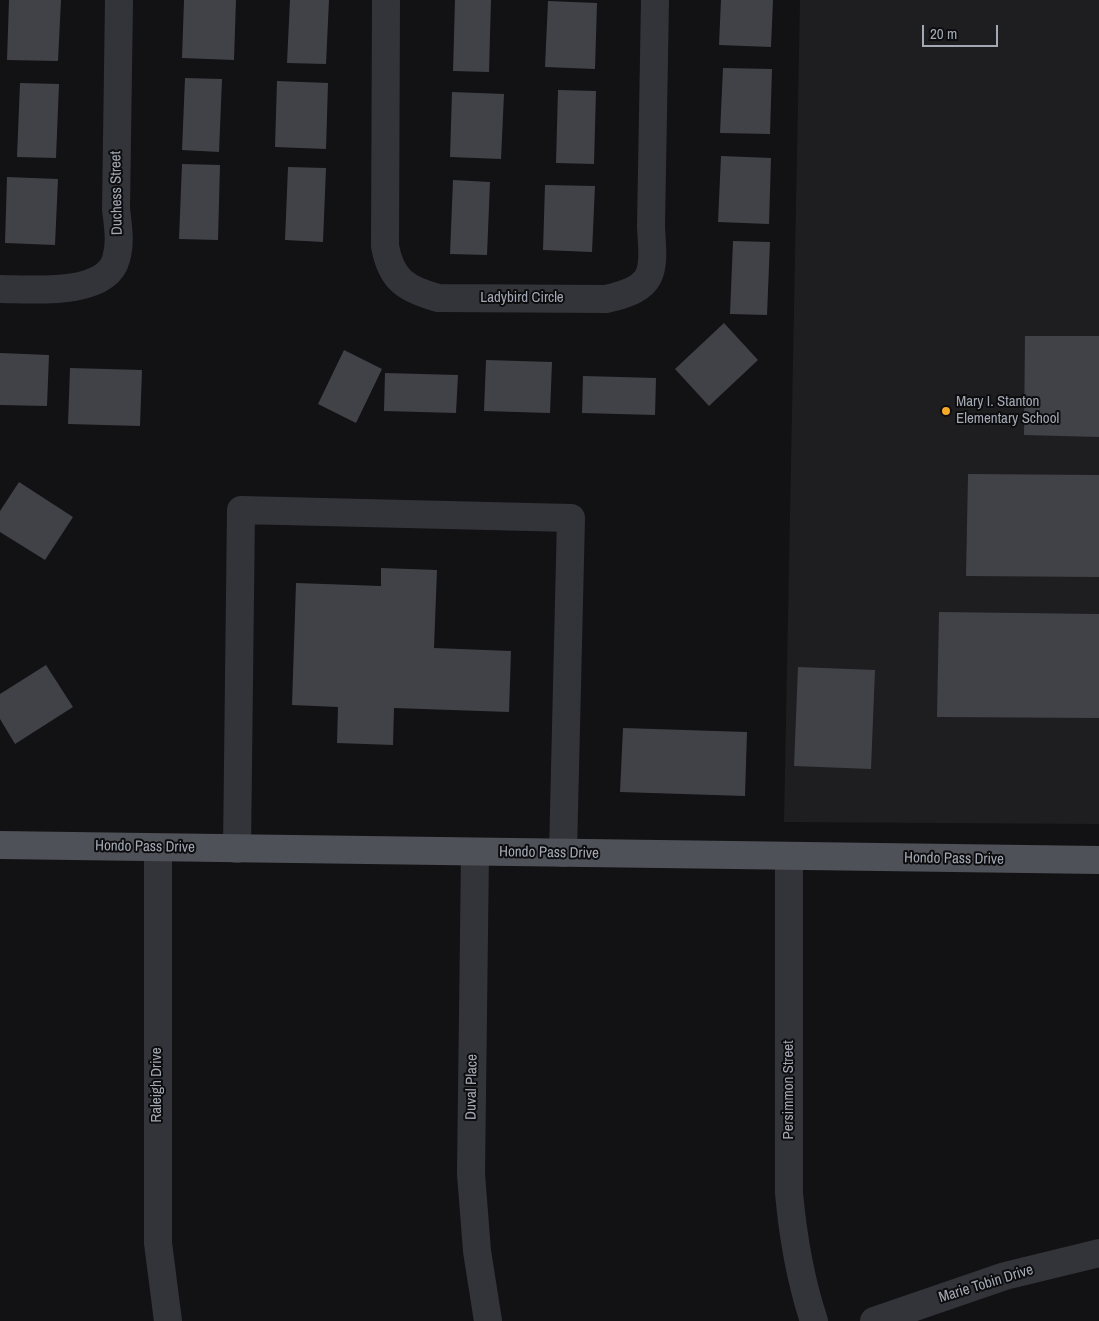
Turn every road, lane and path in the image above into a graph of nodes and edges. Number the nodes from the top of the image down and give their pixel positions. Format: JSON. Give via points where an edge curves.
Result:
{"nodes":[{"id":1,"x":119,"y":0,"type":"edge"},
{"id":2,"x":386,"y":0,"type":"edge"},
{"id":3,"x":655,"y":0,"type":"edge"},
{"id":4,"x":0,"y":288,"type":"edge"},
{"id":5,"x":0,"y":845,"type":"edge"},
{"id":6,"x":158,"y":848,"type":"junction"},
{"id":7,"x":237,"y":849,"type":"junction"},
{"id":8,"x":475,"y":852,"type":"junction"},
{"id":9,"x":563,"y":853,"type":"junction"},
{"id":10,"x":789,"y":856,"type":"junction"},
{"id":11,"x":1099,"y":860,"type":"edge"},
{"id":12,"x":1099,"y":1253,"type":"edge"},
{"id":13,"x":168,"y":1321,"type":"edge"},
{"id":14,"x":488,"y":1321,"type":"edge"},
{"id":15,"x":814,"y":1321,"type":"edge"},
{"id":16,"x":874,"y":1321,"type":"edge"}],
"edges":[{"from":1,"to":4,"type":"street","name":"Duchess Street","via":[[116,209],[119,235],[116,261],[95,281],[66,290]]},
{"from":2,"to":3,"type":"street","name":"Ladybird Circle","via":[[385,246],[387,260],[396,279],[418,292],[438,298],[606,299],[628,294],[645,284],[650,275],[653,252]]},
{"from":5,"to":6,"type":"main road","name":"Hondo Pass Drive"},
{"from":6,"to":7,"type":"main road","name":"Hondo Pass Drive"},
{"from":6,"to":13,"type":"street","name":"Raleigh Drive","via":[[158,1233]]},
{"from":7,"to":8,"type":"main road","name":"Hondo Pass Drive"},
{"from":7,"to":9,"type":"street","via":[[241,510],[571,518]]},
{"from":8,"to":9,"type":"main road","name":"Hondo Pass Drive"},
{"from":8,"to":14,"type":"street","name":"Duval Place","via":[[470,1174]]},
{"from":9,"to":10,"type":"main road","name":"Hondo Pass Drive"},
{"from":10,"to":11,"type":"main road","name":"Hondo Pass Drive"},
{"from":10,"to":15,"type":"street","name":"Persimmon Street","via":[[789,1193],[803,1289]]},
{"from":12,"to":16,"type":"street","name":"Marie Tobin Drive","via":[[1005,1276]]}]}
